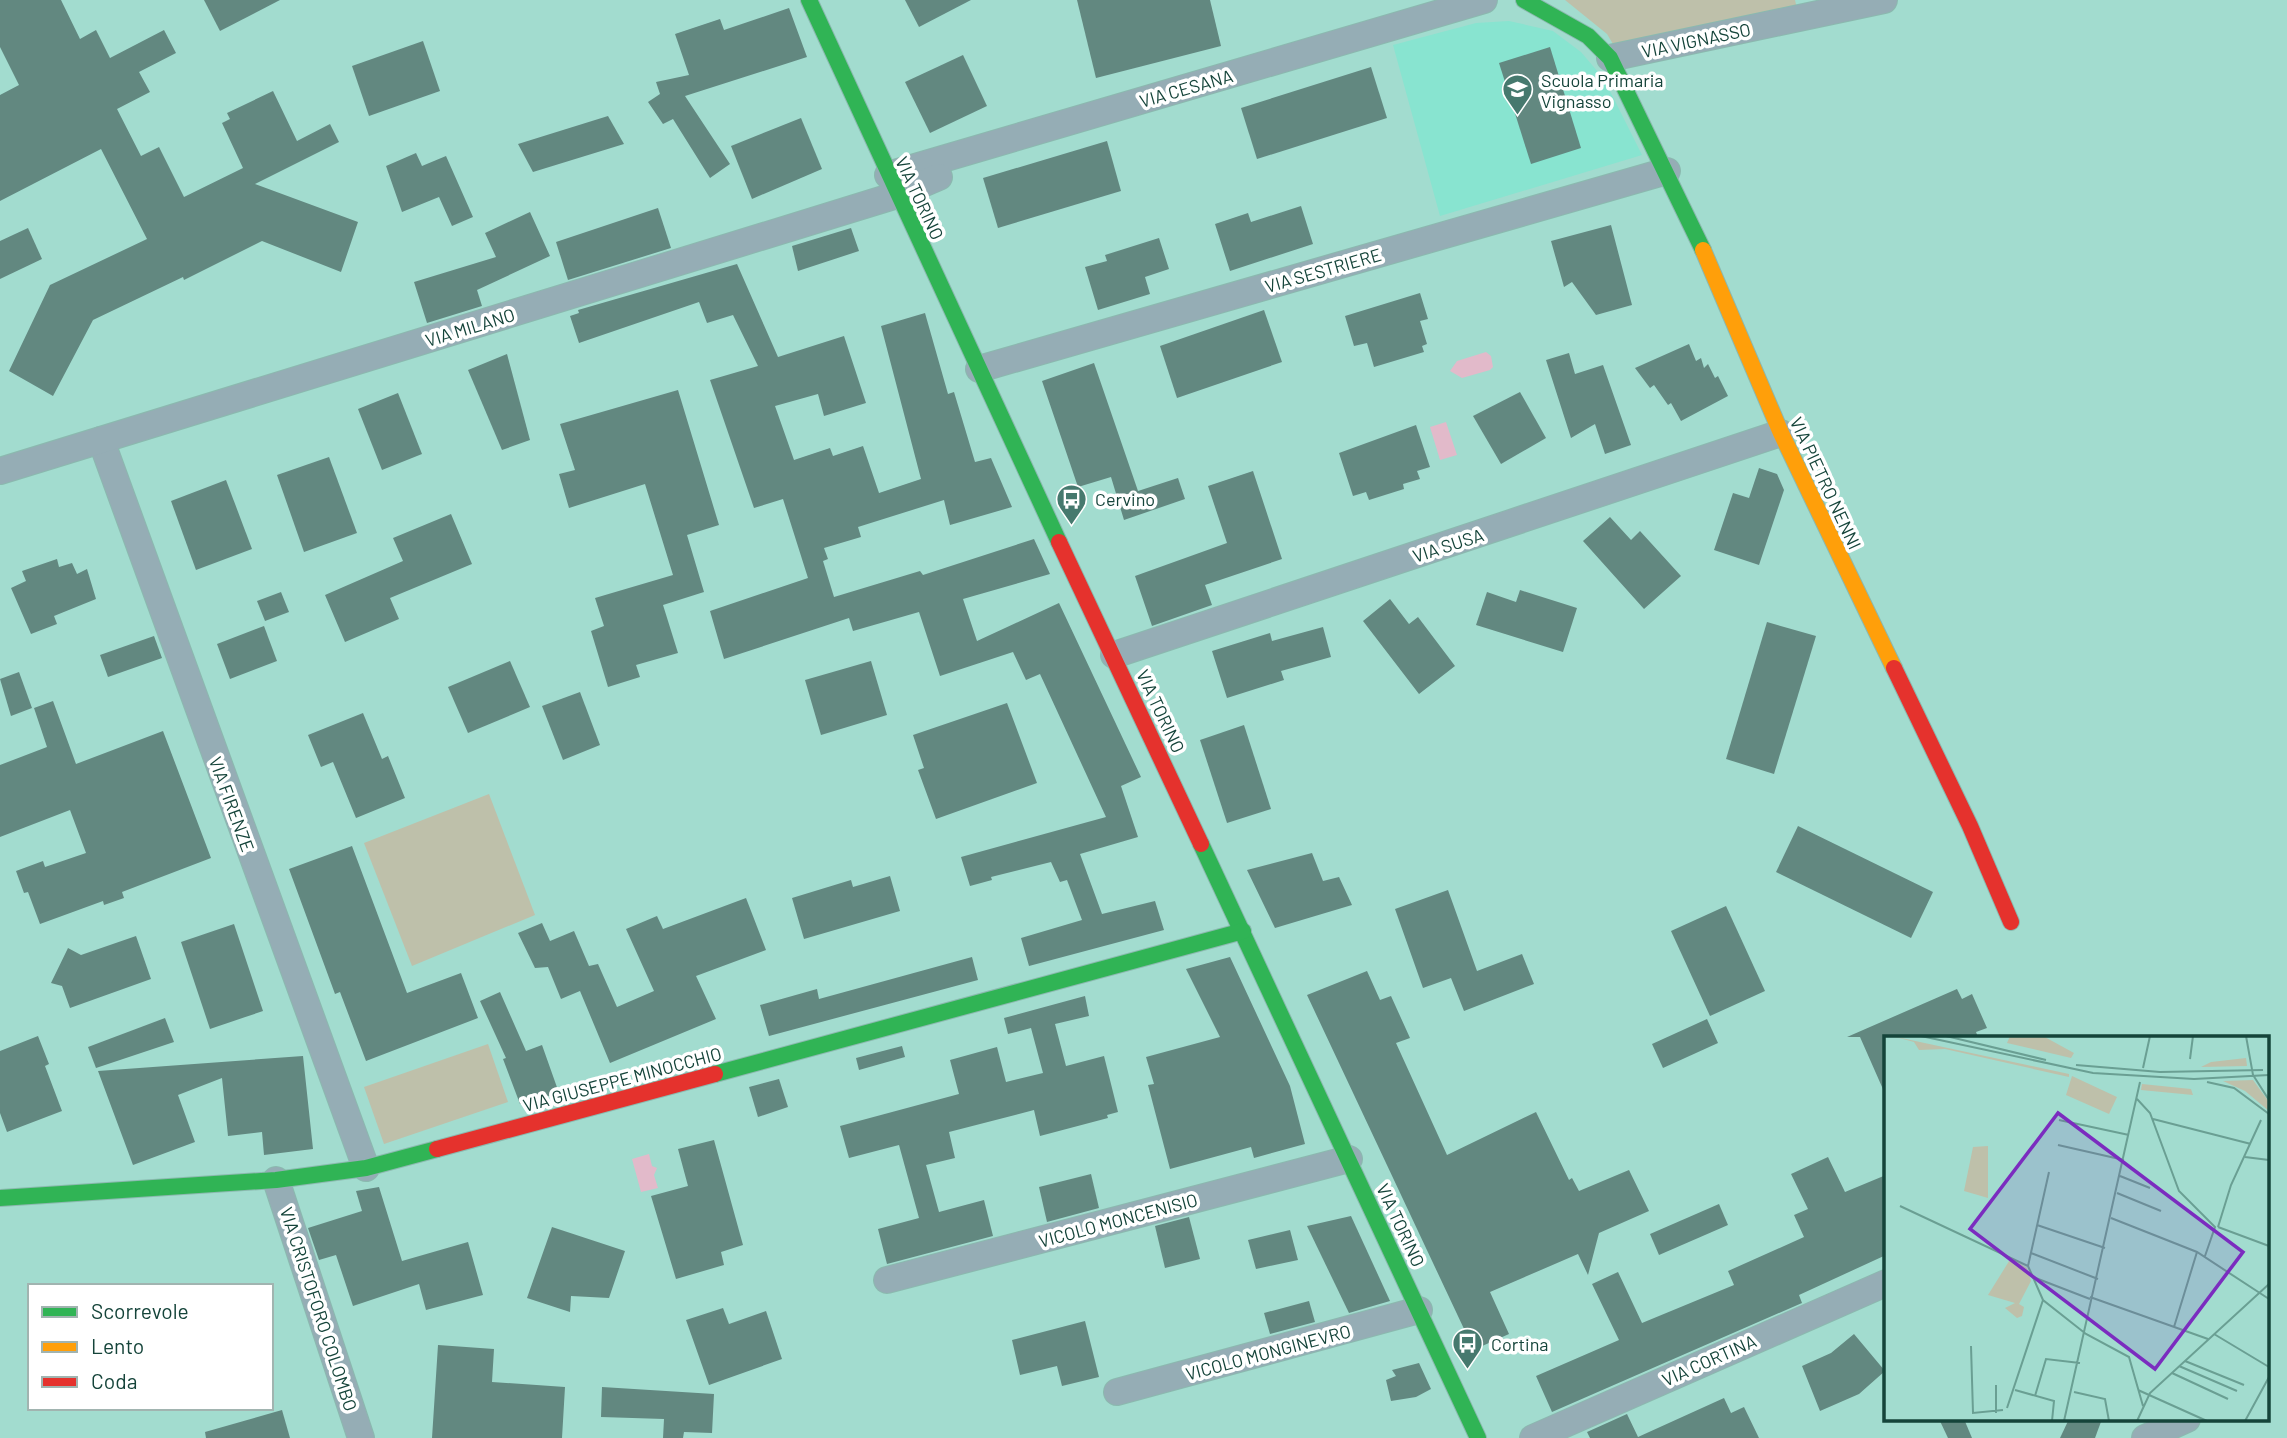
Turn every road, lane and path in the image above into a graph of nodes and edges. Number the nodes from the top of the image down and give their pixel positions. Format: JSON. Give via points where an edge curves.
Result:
{"nodes":[{"id":1,"x":809,"y":0,"type":"edge"},
{"id":2,"x":1484,"y":0,"type":"edge"},
{"id":3,"x":1524,"y":0,"type":"edge"},
{"id":4,"x":1884,"y":0,"type":"edge"},
{"id":5,"x":1610,"y":58,"type":"junction"},
{"id":6,"x":1667,"y":171,"type":"junction"},
{"id":7,"x":939,"y":177,"type":"dead end"},
{"id":8,"x":893,"y":185,"type":"junction"},
{"id":9,"x":979,"y":369,"type":"junction"},
{"id":10,"x":1781,"y":433,"type":"junction"},
{"id":11,"x":101,"y":440,"type":"junction"},
{"id":12,"x":0,"y":471,"type":"edge"},
{"id":13,"x":1114,"y":655,"type":"junction"},
{"id":14,"x":2011,"y":922,"type":"dead end"},
{"id":15,"x":1243,"y":932,"type":"junction"},
{"id":16,"x":1349,"y":1159,"type":"junction"},
{"id":17,"x":366,"y":1168,"type":"junction"},
{"id":18,"x":276,"y":1180,"type":"junction"},
{"id":19,"x":0,"y":1198,"type":"edge"},
{"id":20,"x":887,"y":1280,"type":"dead end"},
{"id":21,"x":1884,"y":1284,"type":"edge"},
{"id":22,"x":1419,"y":1310,"type":"junction"},
{"id":23,"x":1116,"y":1392,"type":"dead end"},
{"id":24,"x":2185,"y":1420,"type":"edge"},
{"id":25,"x":361,"y":1438,"type":"edge"},
{"id":26,"x":1478,"y":1438,"type":"edge"},
{"id":27,"x":1533,"y":1438,"type":"edge"},
{"id":28,"x":2145,"y":1438,"type":"edge"}],
"edges":[{"from":1,"to":8,"type":"street","name":"VIA TORINO"},
{"from":2,"to":8,"type":"street","name":"VIA CESANA"},
{"from":3,"to":5,"type":"street","via":[[1588,36]]},
{"from":4,"to":5,"type":"street","name":"VIA VIGNASSO"},
{"from":5,"to":6,"type":"street","name":"VIA PIETRO NENNI"},
{"from":6,"to":9,"type":"street","name":"VIA SESTRIERE"},
{"from":6,"to":10,"type":"street","name":"VIA PIETRO NENNI"},
{"from":7,"to":8,"type":"street","name":"VIA MILANO"},
{"from":8,"to":9,"type":"street","name":"VIA TORINO"},
{"from":8,"to":11,"type":"street","name":"VIA MILANO"},
{"from":9,"to":13,"type":"street","name":"VIA TORINO"},
{"from":10,"to":13,"type":"street","name":"VIA SUSA"},
{"from":10,"to":14,"type":"street","name":"VIA PIETRO NENNI","via":[[1970,826]]},
{"from":11,"to":12,"type":"street","name":"VIA MILANO"},
{"from":11,"to":17,"type":"street","name":"VIA FIRENZE"},
{"from":13,"to":15,"type":"street","name":"VIA TORINO"},
{"from":15,"to":16,"type":"street","name":"VIA TORINO"},
{"from":15,"to":17,"type":"street","name":"VIA GIUSEPPE MINOCCHIO"},
{"from":16,"to":20,"type":"street","name":"VICOLO MONCENISIO"},
{"from":16,"to":22,"type":"street","name":"VIA TORINO"},
{"from":17,"to":18,"type":"street","name":"VIA GIUSEPPE MINOCCHIO"},
{"from":18,"to":19,"type":"street","name":"VIA GIUSEPPE MINOCCHIO"},
{"from":18,"to":25,"type":"street","name":"VIA CRISTOFORO COLOMBO"},
{"from":21,"to":27,"type":"street","name":"VIA CORTINA"},
{"from":22,"to":23,"type":"street","name":"VICOLO MONGINEVRO"},
{"from":22,"to":26,"type":"street","name":"VIA TORINO"},
{"from":24,"to":28,"type":"street"}]}
